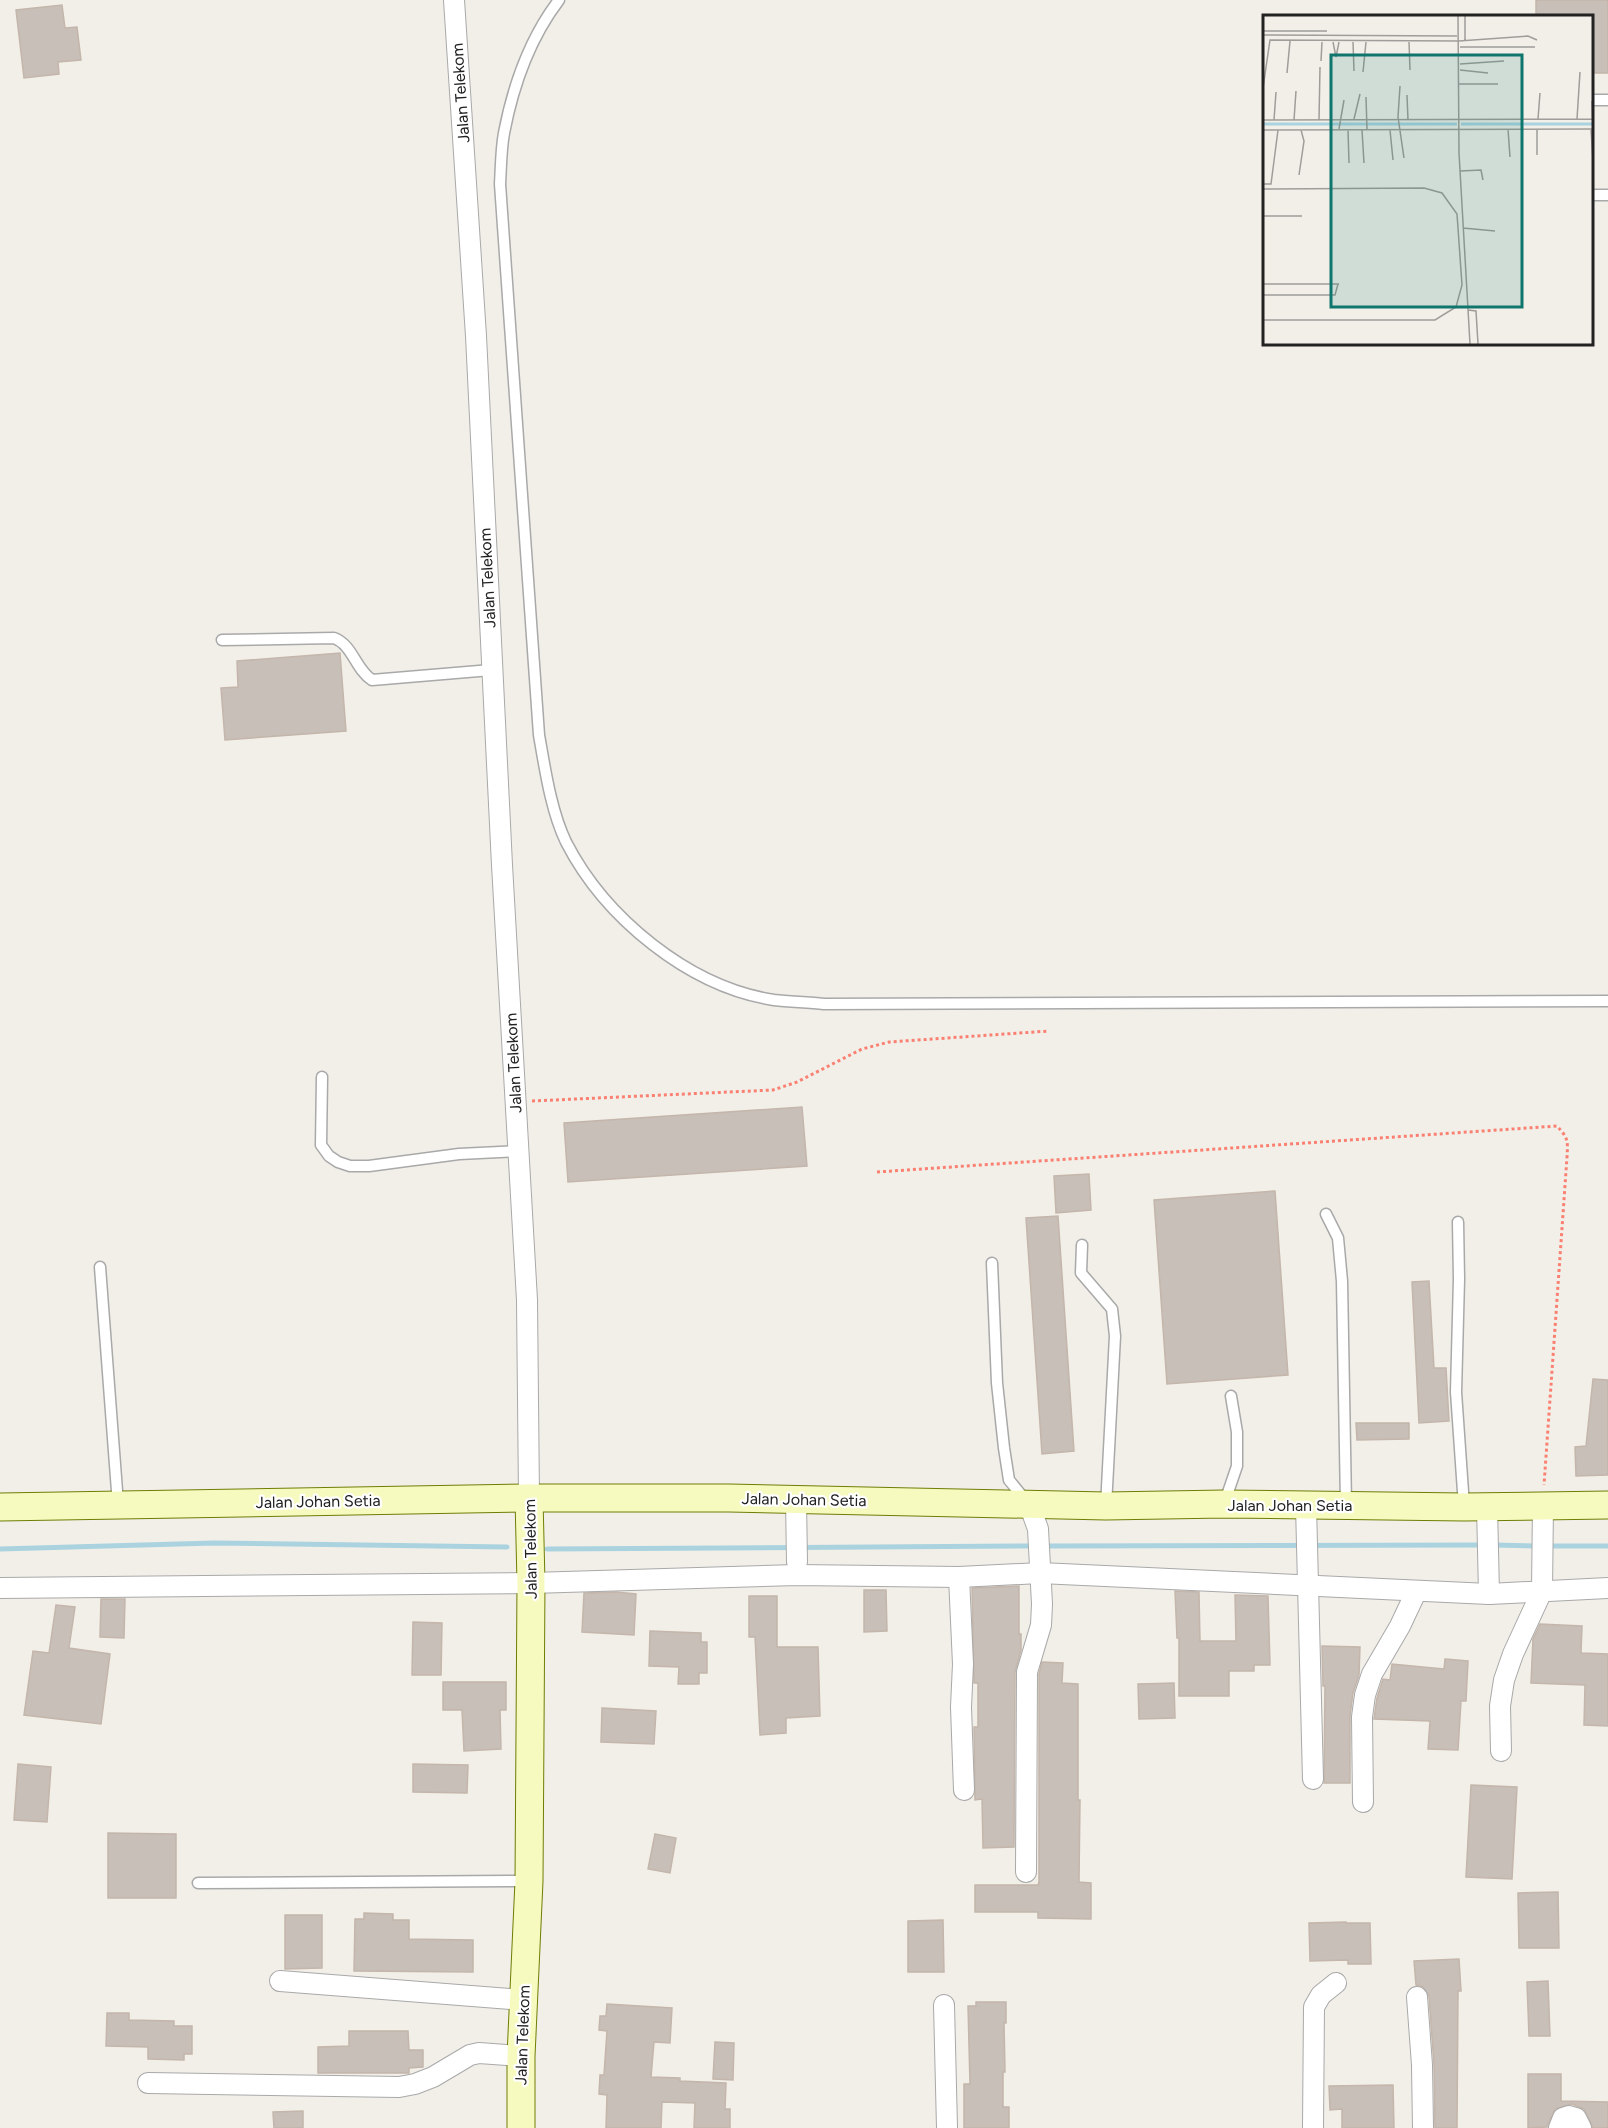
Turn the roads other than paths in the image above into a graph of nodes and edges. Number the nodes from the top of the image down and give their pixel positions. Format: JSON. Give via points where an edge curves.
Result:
{"nodes":[{"id":1,"x":454,"y":0,"type":"edge"},
{"id":2,"x":559,"y":0,"type":"edge"},
{"id":3,"x":222,"y":640,"type":"dead end"},
{"id":4,"x":492,"y":670,"type":"junction"},
{"id":5,"x":1608,"y":1001,"type":"edge"},
{"id":6,"x":322,"y":1077,"type":"dead end"},
{"id":7,"x":518,"y":1151,"type":"junction"},
{"id":8,"x":1326,"y":1214,"type":"dead end"},
{"id":9,"x":1458,"y":1222,"type":"dead end"},
{"id":10,"x":1082,"y":1245,"type":"dead end"},
{"id":11,"x":992,"y":1263,"type":"dead end"},
{"id":12,"x":100,"y":1267,"type":"dead end"},
{"id":13,"x":1231,"y":1396,"type":"dead end"},
{"id":14,"x":529,"y":1498,"type":"junction"},
{"id":15,"x":118,"y":1504,"type":"junction"},
{"id":16,"x":1224,"y":1504,"type":"junction"},
{"id":17,"x":1346,"y":1505,"type":"junction"},
{"id":18,"x":1608,"y":1505,"type":"edge"},
{"id":19,"x":1106,"y":1506,"type":"junction"},
{"id":20,"x":1475,"y":1506,"type":"junction"},
{"id":21,"x":0,"y":1507,"type":"edge"},
{"id":22,"x":796,"y":1507,"type":"junction"},
{"id":23,"x":1543,"y":1516,"type":"junction"},
{"id":24,"x":1033,"y":1517,"type":"junction"},
{"id":25,"x":1306,"y":1517,"type":"junction"},
{"id":26,"x":797,"y":1562,"type":"dead end"},
{"id":27,"x":1040,"y":1567,"type":"junction"},
{"id":28,"x":959,"y":1577,"type":"junction"},
{"id":29,"x":1308,"y":1577,"type":"junction"},
{"id":30,"x":531,"y":1583,"type":"junction"},
{"id":31,"x":1542,"y":1585,"type":"junction"},
{"id":32,"x":0,"y":1588,"type":"edge"},
{"id":33,"x":1608,"y":1588,"type":"edge"},
{"id":34,"x":1416,"y":1592,"type":"junction"},
{"id":35,"x":1489,"y":1594,"type":"junction"},
{"id":36,"x":1501,"y":1751,"type":"dead end"},
{"id":37,"x":1313,"y":1779,"type":"dead end"},
{"id":38,"x":964,"y":1790,"type":"dead end"},
{"id":39,"x":1363,"y":1802,"type":"dead end"},
{"id":40,"x":1026,"y":1872,"type":"dead end"},
{"id":41,"x":529,"y":1881,"type":"junction"},
{"id":42,"x":198,"y":1883,"type":"dead end"},
{"id":43,"x":280,"y":1980,"type":"dead end"},
{"id":44,"x":1336,"y":1983,"type":"dead end"},
{"id":45,"x":1417,"y":1997,"type":"dead end"},
{"id":46,"x":523,"y":2000,"type":"junction"},
{"id":47,"x":944,"y":2005,"type":"dead end"},
{"id":48,"x":521,"y":2056,"type":"junction"},
{"id":49,"x":148,"y":2083,"type":"dead end"},
{"id":50,"x":521,"y":2128,"type":"edge"},
{"id":51,"x":947,"y":2128,"type":"edge"},
{"id":52,"x":1313,"y":2128,"type":"edge"},
{"id":53,"x":1423,"y":2128,"type":"edge"},
{"id":54,"x":1558,"y":2128,"type":"edge"},
{"id":55,"x":1581,"y":2128,"type":"edge"}],
"edges":[{"from":1,"to":4,"type":"street","name":"Jalan Telekom"},
{"from":2,"to":5,"type":"lane","via":[[532,42],[516,87],[504,134],[500,184],[540,735],[548,786],[566,841],[599,893],[634,930],[675,962],[729,987],[773,999],[825,1004]]},
{"from":3,"to":4,"type":"lane","via":[[341,640],[372,680]]},
{"from":4,"to":7,"type":"street","name":"Jalan Telekom"},
{"from":6,"to":7,"type":"lane","via":[[321,1145],[338,1162],[369,1167],[459,1154]]},
{"from":7,"to":14,"type":"street","name":"Jalan Telekom","via":[[527,1300]]},
{"from":8,"to":17,"type":"lane","via":[[1338,1238],[1342,1281]]},
{"from":9,"to":20,"type":"lane","via":[[1456,1392]]},
{"from":10,"to":19,"type":"lane","via":[[1081,1273],[1112,1308],[1115,1336]]},
{"from":11,"to":24,"type":"lane","via":[[997,1383],[1009,1480]]},
{"from":12,"to":15,"type":"lane"},
{"from":13,"to":16,"type":"lane","via":[[1237,1466]]},
{"from":14,"to":15,"type":"main road","name":"Jalan Johan Setia"},
{"from":14,"to":22,"type":"main road","name":"Jalan Johan Setia"},
{"from":14,"to":30,"type":"main road","name":"Jalan Telekom"},
{"from":15,"to":21,"type":"main road","name":"Jalan Johan Setia"},
{"from":16,"to":19,"type":"main road","name":"Jalan Johan Setia"},
{"from":16,"to":25,"type":"main road","name":"Jalan Johan Setia"},
{"from":17,"to":20,"type":"main road","name":"Jalan Johan Setia"},
{"from":17,"to":25,"type":"main road","name":"Jalan Johan Setia"},
{"from":18,"to":23,"type":"main road","name":"Jalan Johan Setia"},
{"from":19,"to":24,"type":"main road","name":"Jalan Johan Setia"},
{"from":20,"to":23,"type":"main road","name":"Jalan Johan Setia"},
{"from":20,"to":35,"type":"street","via":[[1487,1533]]},
{"from":22,"to":24,"type":"main road","name":"Jalan Johan Setia"},
{"from":22,"to":26,"type":"street"},
{"from":23,"to":31,"type":"street"},
{"from":24,"to":27,"type":"street"},
{"from":25,"to":29,"type":"street"},
{"from":27,"to":28,"type":"street"},
{"from":27,"to":29,"type":"street"},
{"from":27,"to":40,"type":"street","via":[[1041,1625],[1027,1672]]},
{"from":28,"to":30,"type":"street","via":[[797,1575]]},
{"from":28,"to":38,"type":"street"},
{"from":29,"to":34,"type":"street"},
{"from":29,"to":37,"type":"street"},
{"from":30,"to":32,"type":"street"},
{"from":30,"to":41,"type":"main road","name":"Jalan Telekom"},
{"from":31,"to":33,"type":"street"},
{"from":31,"to":35,"type":"street"},
{"from":31,"to":36,"type":"street","via":[[1504,1680]]},
{"from":34,"to":35,"type":"street"},
{"from":34,"to":39,"type":"street","via":[[1371,1674],[1365,1695]]},
{"from":41,"to":42,"type":"lane"},
{"from":41,"to":46,"type":"main road","name":"Jalan Telekom"},
{"from":43,"to":46,"type":"street"},
{"from":44,"to":52,"type":"street","via":[[1314,2007]]},
{"from":45,"to":53,"type":"street"},
{"from":46,"to":48,"type":"main road","name":"Jalan Telekom"},
{"from":47,"to":51,"type":"street"},
{"from":48,"to":49,"type":"street","via":[[470,2055],[433,2077],[399,2087]]},
{"from":48,"to":50,"type":"main road","name":"Jalan Telekom"},
{"from":54,"to":55,"type":"street","via":[[1563,2118],[1569,2116],[1576,2118]]}]}
